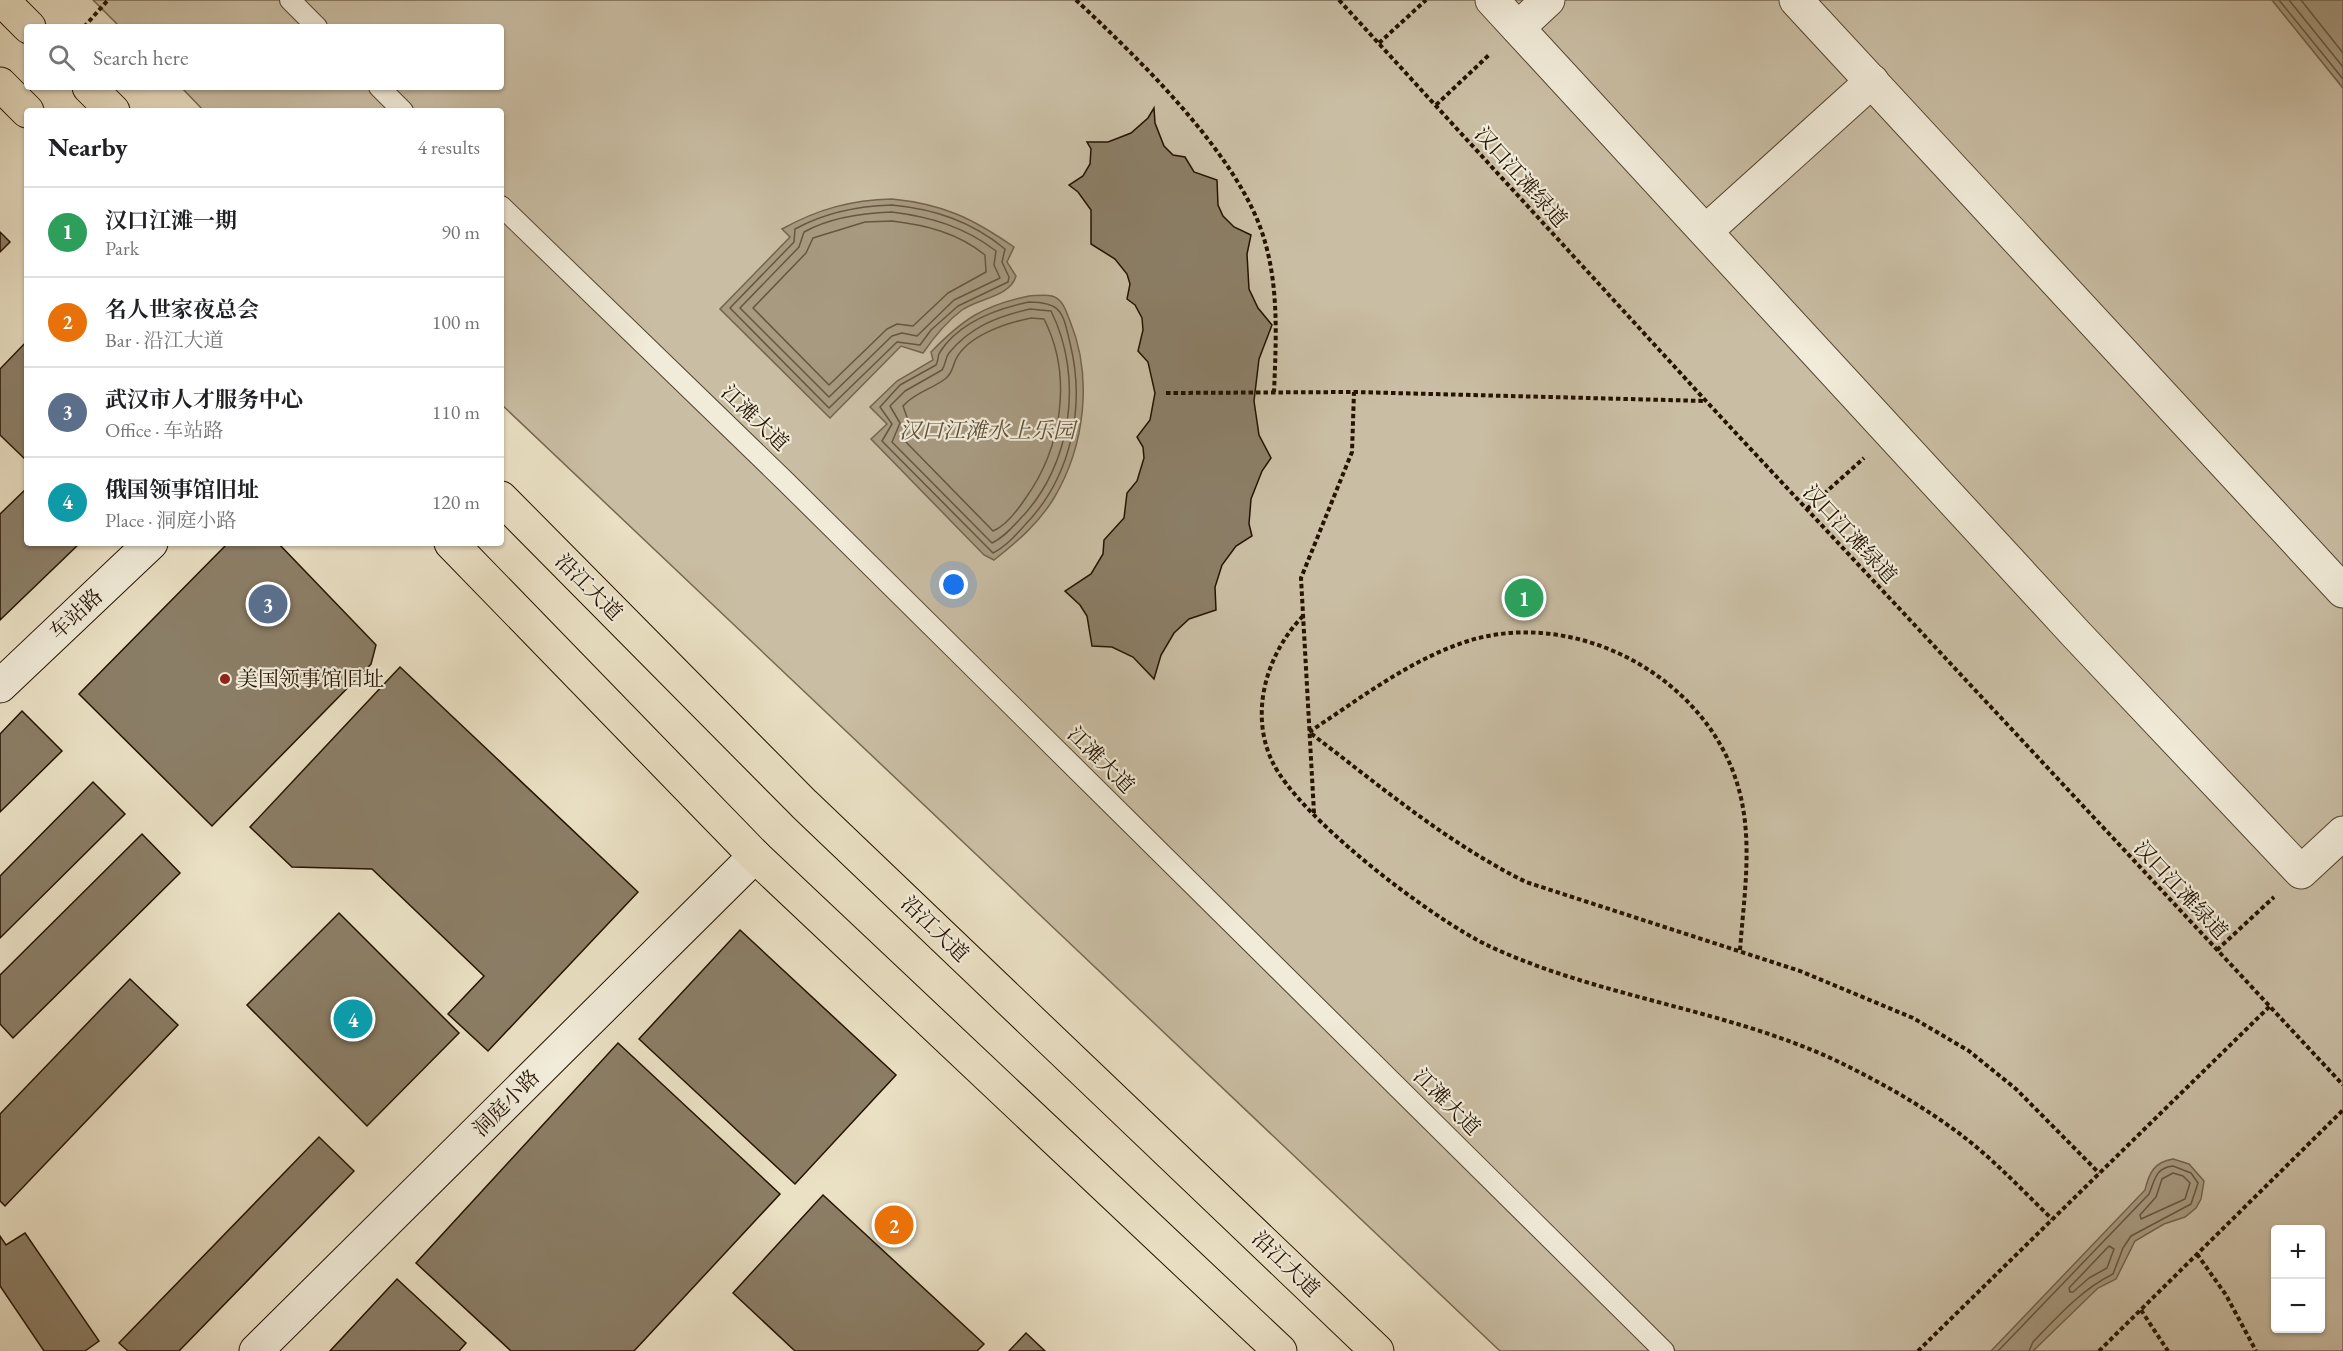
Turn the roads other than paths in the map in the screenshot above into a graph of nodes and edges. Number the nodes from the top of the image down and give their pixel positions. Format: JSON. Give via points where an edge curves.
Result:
{"nodes":[{"id":1,"x":2,"y":0,"type":"edge"},
{"id":2,"x":290,"y":0,"type":"edge"},
{"id":3,"x":1492,"y":0,"type":"edge"},
{"id":4,"x":1548,"y":0,"type":"edge"},
{"id":5,"x":1797,"y":0,"type":"edge"},
{"id":6,"x":26,"y":24,"type":"edge"},
{"id":7,"x":314,"y":24,"type":"edge"},
{"id":8,"x":1518,"y":28,"type":"junction"},
{"id":9,"x":1872,"y":81,"type":"junction"},
{"id":10,"x":0,"y":84,"type":"edge"},
{"id":11,"x":92,"y":90,"type":"edge"},
{"id":12,"x":382,"y":90,"type":"edge"},
{"id":13,"x":24,"y":108,"type":"edge"},
{"id":14,"x":110,"y":108,"type":"edge"},
{"id":15,"x":400,"y":108,"type":"edge"},
{"id":16,"x":504,"y":209,"type":"edge"},
{"id":17,"x":1706,"y":231,"type":"junction"},
{"id":18,"x":504,"y":501,"type":"edge"},
{"id":19,"x":148,"y":546,"type":"edge"},
{"id":20,"x":454,"y":546,"type":"edge"},
{"id":21,"x":2343,"y":591,"type":"edge"},
{"id":22,"x":0,"y":686,"type":"edge"},
{"id":23,"x":2343,"y":833,"type":"edge"},
{"id":24,"x":755,"y":856,"type":"junction"},
{"id":25,"x":256,"y":1351,"type":"edge"},
{"id":26,"x":1280,"y":1351,"type":"edge"},
{"id":27,"x":1377,"y":1351,"type":"edge"},
{"id":28,"x":1664,"y":1351,"type":"edge"}],
"edges":[{"from":1,"to":6,"type":"main road"},
{"from":2,"to":7,"type":"lane"},
{"from":3,"to":8,"type":"street"},
{"from":4,"to":8,"type":"street"},
{"from":5,"to":9,"type":"street"},
{"from":8,"to":17,"type":"street"},
{"from":9,"to":17,"type":"street"},
{"from":9,"to":21,"type":"street"},
{"from":10,"to":13,"type":"main road"},
{"from":11,"to":14,"type":"main road"},
{"from":12,"to":15,"type":"lane"},
{"from":16,"to":28,"type":"lane","name":"江滩大道","via":[[785,481]]},
{"from":17,"to":23,"type":"street","via":[[2301,872]]},
{"from":18,"to":27,"type":"main road","name":"沿江大道","via":[[804,804]]},
{"from":19,"to":22,"type":"street","name":"车站路"},
{"from":20,"to":24,"type":"main road"},
{"from":24,"to":25,"type":"street","name":"洞庭小路"},
{"from":24,"to":26,"type":"main road"}]}
